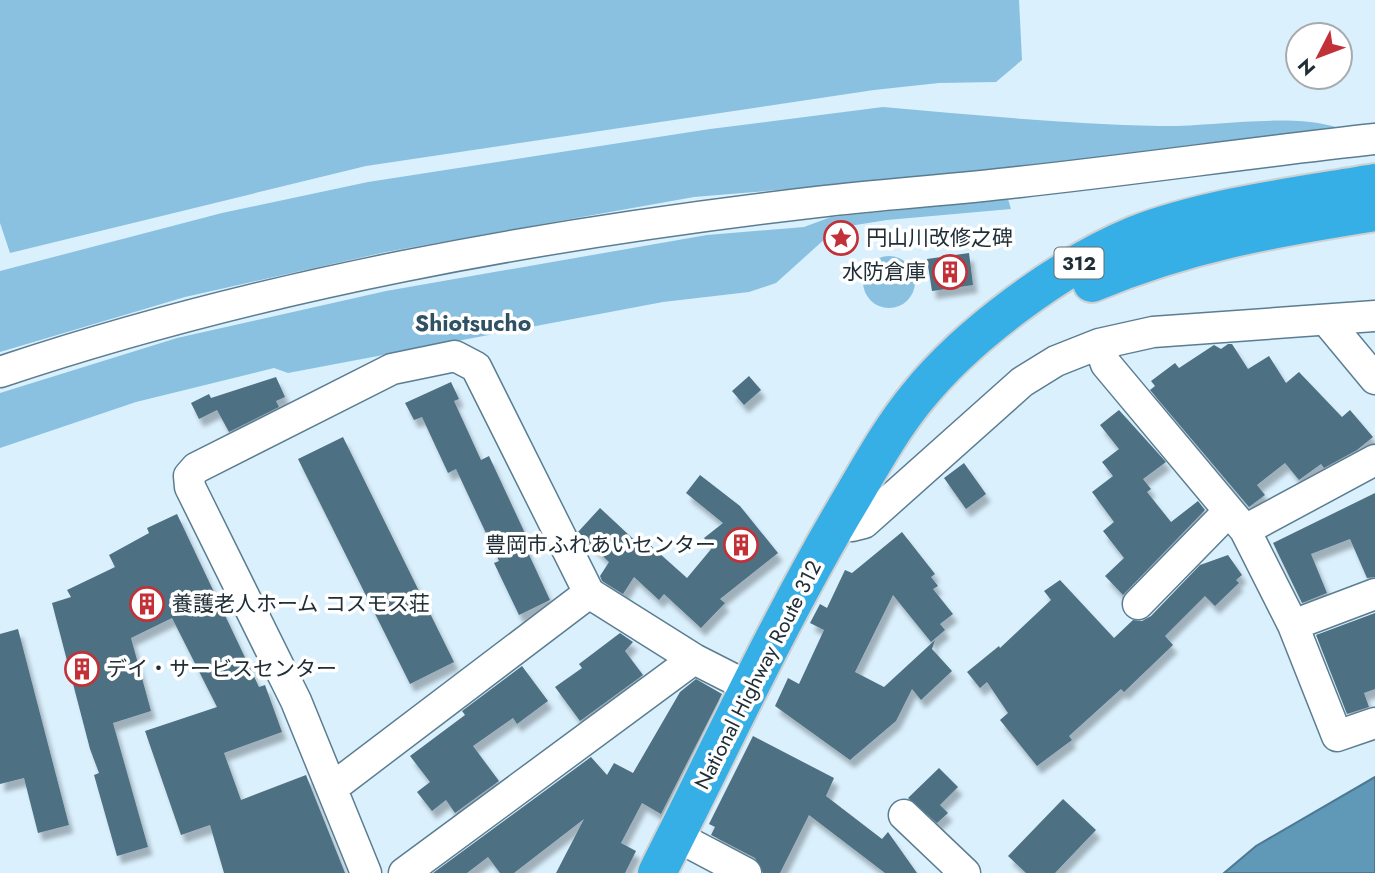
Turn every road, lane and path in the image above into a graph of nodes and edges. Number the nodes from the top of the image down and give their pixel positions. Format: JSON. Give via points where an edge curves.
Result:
{"nodes":[{"id":1,"x":1375,"y":139,"type":"edge"},
{"id":2,"x":1375,"y":183,"type":"edge"},
{"id":3,"x":1375,"y":212,"type":"edge"},
{"id":4,"x":1375,"y":316,"type":"edge"},
{"id":5,"x":1326,"y":320,"type":"junction"},
{"id":6,"x":1099,"y":344,"type":"junction"},
{"id":7,"x":0,"y":372,"type":"edge"},
{"id":8,"x":1375,"y":379,"type":"edge"},
{"id":9,"x":1375,"y":460,"type":"edge"},
{"id":10,"x":863,"y":479,"type":"junction"},
{"id":11,"x":839,"y":520,"type":"junction"},
{"id":12,"x":1237,"y":521,"type":"junction"},
{"id":13,"x":589,"y":593,"type":"junction"},
{"id":14,"x":1375,"y":594,"type":"edge"},
{"id":15,"x":1138,"y":604,"type":"dead end"},
{"id":16,"x":1293,"y":625,"type":"junction"},
{"id":17,"x":694,"y":659,"type":"junction"},
{"id":18,"x":751,"y":688,"type":"junction"},
{"id":19,"x":1375,"y":723,"type":"edge"},
{"id":20,"x":332,"y":788,"type":"junction"},
{"id":21,"x":904,"y":815,"type":"dead end"},
{"id":22,"x":676,"y":836,"type":"junction"},
{"id":23,"x":366,"y":873,"type":"edge"},
{"id":24,"x":404,"y":873,"type":"edge"},
{"id":25,"x":657,"y":873,"type":"edge"},
{"id":26,"x":746,"y":873,"type":"edge"},
{"id":27,"x":965,"y":873,"type":"edge"}],
"edges":[{"from":1,"to":7,"type":"street","via":[[816,202],[558,240],[429,263],[167,321]]},
{"from":2,"to":10,"type":"highway","name":"National Highway Route 312","number":"312","via":[[1241,206],[1136,235],[1083,261],[1003,316],[939,373],[892,432]]},
{"from":3,"to":10,"type":"highway","name":"National Highway Route 312","number":"312","via":[[1244,233],[1142,262],[1091,284],[1013,331],[971,366]]},
{"from":4,"to":5,"type":"street"},
{"from":5,"to":6,"type":"street","via":[[1153,332]]},
{"from":5,"to":8,"type":"street"},
{"from":6,"to":11,"type":"street","via":[[1056,361],[1022,382],[864,523],[852,526]]},
{"from":6,"to":12,"type":"street","via":[[1106,364]]},
{"from":9,"to":12,"type":"street"},
{"from":10,"to":11,"type":"highway","name":"National Highway Route 312","number":"312"},
{"from":11,"to":18,"type":"highway","name":"National Highway Route 312","number":"312"},
{"from":12,"to":15,"type":"street"},
{"from":12,"to":16,"type":"street"},
{"from":13,"to":17,"type":"street"},
{"from":13,"to":20,"type":"street"},
{"from":13,"to":20,"type":"street","via":[[476,368],[455,356],[392,369],[196,468],[189,476],[190,488],[296,701]]},
{"from":14,"to":16,"type":"street"},
{"from":16,"to":19,"type":"street","via":[[1337,736]]},
{"from":17,"to":18,"type":"street"},
{"from":17,"to":24,"type":"street"},
{"from":18,"to":22,"type":"highway","name":"National Highway Route 312","number":"312"},
{"from":20,"to":23,"type":"street"},
{"from":21,"to":27,"type":"street"},
{"from":22,"to":25,"type":"highway","name":"National Highway Route 312","number":"312"},
{"from":22,"to":26,"type":"street"}]}
